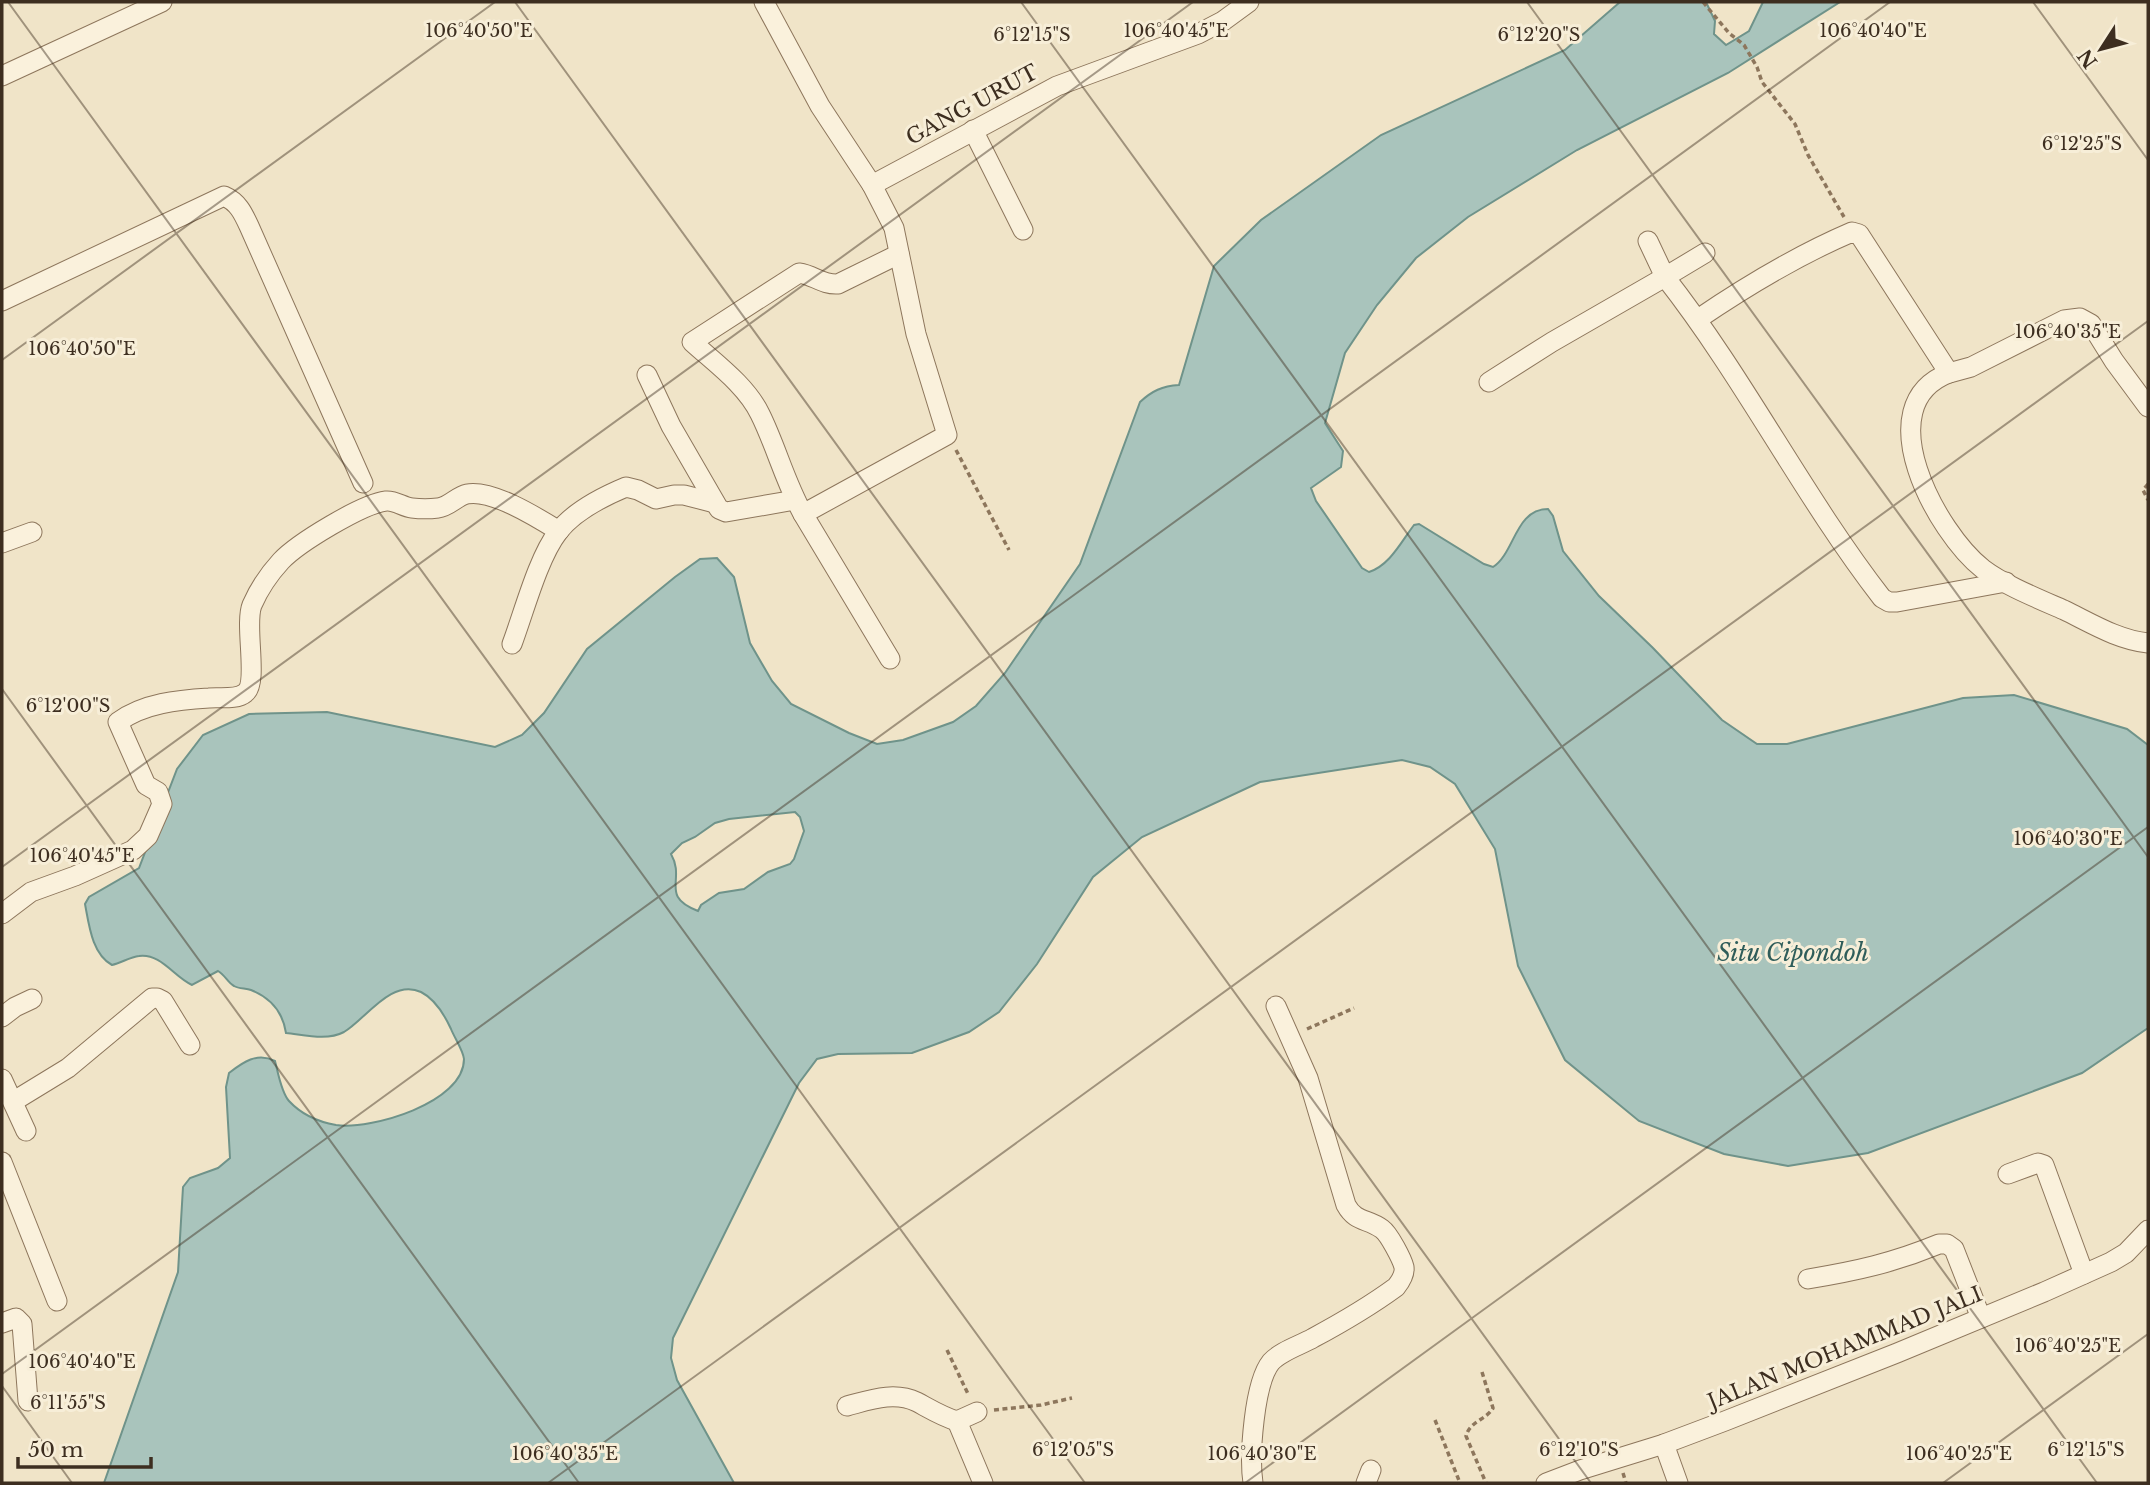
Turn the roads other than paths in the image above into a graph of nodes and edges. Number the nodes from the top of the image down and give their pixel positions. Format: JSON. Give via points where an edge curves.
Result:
{"nodes":[{"id":1,"x":162,"y":2,"type":"edge"},
{"id":2,"x":764,"y":2,"type":"edge"},
{"id":3,"x":1249,"y":2,"type":"edge"},
{"id":4,"x":2,"y":76,"type":"edge"},
{"id":5,"x":973,"y":130,"type":"junction"},
{"id":6,"x":872,"y":185,"type":"junction"},
{"id":7,"x":1023,"y":230,"type":"dead end"},
{"id":8,"x":1648,"y":241,"type":"dead end"},
{"id":9,"x":1704,"y":253,"type":"dead end"},
{"id":10,"x":899,"y":254,"type":"junction"},
{"id":11,"x":1665,"y":277,"type":"junction"},
{"id":12,"x":2,"y":301,"type":"edge"},
{"id":13,"x":1698,"y":319,"type":"junction"},
{"id":14,"x":1949,"y":373,"type":"junction"},
{"id":15,"x":647,"y":374,"type":"dead end"},
{"id":16,"x":1489,"y":382,"type":"dead end"},
{"id":17,"x":2148,"y":407,"type":"edge"},
{"id":18,"x":363,"y":482,"type":"dead end"},
{"id":19,"x":715,"y":503,"type":"junction"},
{"id":20,"x":799,"y":507,"type":"junction"},
{"id":21,"x":559,"y":531,"type":"junction"},
{"id":22,"x":32,"y":532,"type":"dead end"},
{"id":23,"x":2,"y":543,"type":"edge"},
{"id":24,"x":2006,"y":582,"type":"junction"},
{"id":25,"x":2148,"y":643,"type":"edge"},
{"id":26,"x":512,"y":644,"type":"dead end"},
{"id":27,"x":890,"y":659,"type":"dead end"},
{"id":28,"x":2,"y":914,"type":"edge"},
{"id":29,"x":32,"y":999,"type":"dead end"},
{"id":30,"x":1276,"y":1006,"type":"dead end"},
{"id":31,"x":2,"y":1017,"type":"edge"},
{"id":32,"x":190,"y":1045,"type":"dead end"},
{"id":33,"x":2,"y":1079,"type":"edge"},
{"id":34,"x":14,"y":1101,"type":"junction"},
{"id":35,"x":26,"y":1131,"type":"dead end"},
{"id":36,"x":2,"y":1161,"type":"edge"},
{"id":37,"x":2008,"y":1174,"type":"dead end"},
{"id":38,"x":2148,"y":1230,"type":"edge"},
{"id":39,"x":2084,"y":1274,"type":"junction"},
{"id":40,"x":1808,"y":1279,"type":"dead end"},
{"id":41,"x":57,"y":1301,"type":"dead end"},
{"id":42,"x":1981,"y":1318,"type":"junction"},
{"id":43,"x":2,"y":1322,"type":"edge"},
{"id":44,"x":28,"y":1401,"type":"dead end"},
{"id":45,"x":847,"y":1406,"type":"dead end"},
{"id":46,"x":976,"y":1412,"type":"road end"},
{"id":47,"x":957,"y":1421,"type":"junction"},
{"id":48,"x":1664,"y":1444,"type":"junction"},
{"id":49,"x":982,"y":1483,"type":"edge"},
{"id":50,"x":1253,"y":1483,"type":"edge"},
{"id":51,"x":1546,"y":1483,"type":"edge"},
{"id":52,"x":1678,"y":1483,"type":"edge"}],
"edges":[{"from":1,"to":4,"type":"street"},
{"from":2,"to":6,"type":"street","via":[[820,106]]},
{"from":3,"to":5,"type":"street","name":"GANG URUT","via":[[1198,34],[1057,86]]},
{"from":5,"to":6,"type":"street","name":"GANG URUT"},
{"from":5,"to":7,"type":"street"},
{"from":6,"to":10,"type":"street","via":[[894,228]]},
{"from":8,"to":11,"type":"street"},
{"from":9,"to":11,"type":"street"},
{"from":10,"to":20,"type":"street","via":[[916,334],[947,435]]},
{"from":10,"to":20,"type":"street","via":[[838,284],[828,285],[799,273],[692,342],[738,384],[759,411]]},
{"from":11,"to":13,"type":"street"},
{"from":11,"to":16,"type":"street"},
{"from":12,"to":18,"type":"street","via":[[224,196],[232,199],[249,226]]},
{"from":13,"to":14,"type":"street","via":[[1808,251],[1852,232],[1863,240]]},
{"from":13,"to":24,"type":"street","via":[[1882,598],[1896,602]]},
{"from":14,"to":17,"type":"street","via":[[1971,368],[2064,320],[2080,318],[2091,324]]},
{"from":14,"to":24,"type":"street","via":[[1919,393],[1911,428],[1913,453],[1926,490],[1952,535],[1985,570]]},
{"from":15,"to":19,"type":"street"},
{"from":19,"to":20,"type":"street","via":[[726,512]]},
{"from":19,"to":21,"type":"street","via":[[684,495],[656,499],[626,487],[576,514]]},
{"from":20,"to":27,"type":"street"},
{"from":21,"to":26,"type":"street"},
{"from":21,"to":28,"type":"street","via":[[494,497],[467,494],[441,508],[411,508],[389,501],[360,509],[324,530],[283,559],[251,608],[248,691],[237,697],[154,705],[118,722],[146,785],[158,792],[162,804],[148,836],[133,850],[31,892]]},
{"from":22,"to":23,"type":"street"},
{"from":24,"to":25,"type":"street","via":[[2117,636]]},
{"from":29,"to":31,"type":"street"},
{"from":30,"to":50,"type":"street","via":[[1308,1078],[1346,1205],[1355,1217],[1386,1232],[1404,1268],[1392,1291],[1273,1360],[1266,1369],[1257,1400]]},
{"from":32,"to":34,"type":"street","via":[[163,1001],[152,998],[68,1068]]},
{"from":33,"to":34,"type":"street"},
{"from":34,"to":35,"type":"street"},
{"from":36,"to":41,"type":"street"},
{"from":37,"to":39,"type":"street","via":[[2044,1165]]},
{"from":38,"to":39,"type":"street","name":"JALAN MOHAMMAD JALI","via":[[2119,1258]]},
{"from":39,"to":42,"type":"street","name":"JALAN MOHAMMAD JALI"},
{"from":40,"to":42,"type":"street","via":[[1892,1262],[1947,1244],[1954,1249]]},
{"from":42,"to":48,"type":"street","name":"JALAN MOHAMMAD JALI"},
{"from":43,"to":44,"type":"street","via":[[16,1318],[22,1324]]},
{"from":45,"to":47,"type":"street","via":[[898,1397]]},
{"from":46,"to":47,"type":"street"},
{"from":47,"to":49,"type":"street"},
{"from":48,"to":51,"type":"street","name":"JALAN MOHAMMAD JALI"},
{"from":48,"to":52,"type":"street"}]}
